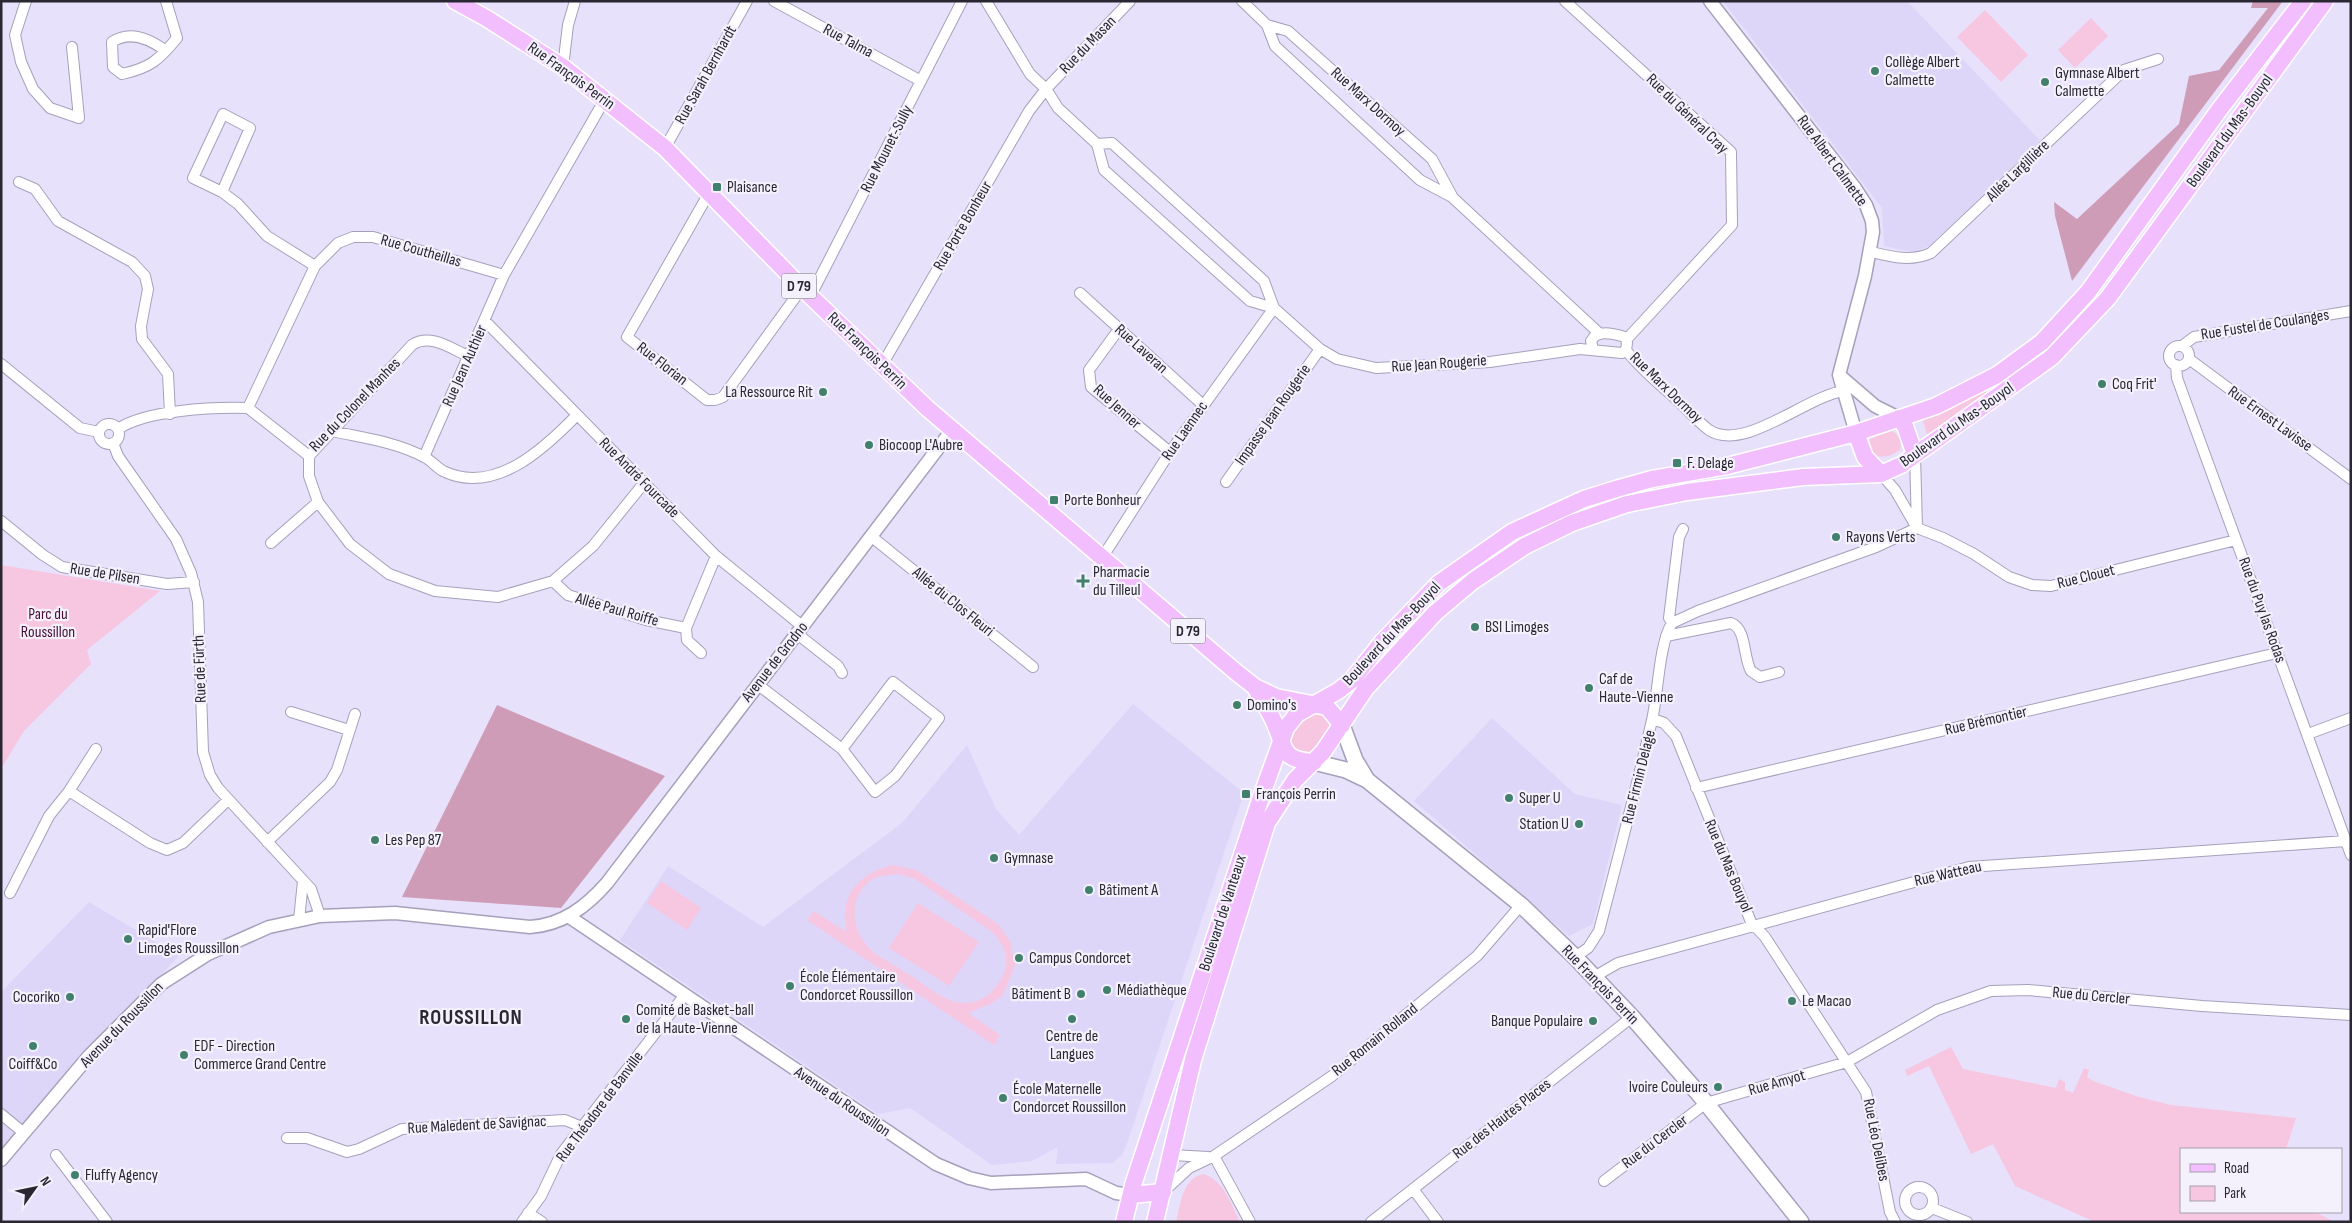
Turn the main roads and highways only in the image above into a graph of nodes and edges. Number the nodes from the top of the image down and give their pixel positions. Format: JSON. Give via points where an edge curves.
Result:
{"nodes":[{"id":1,"x":455,"y":1,"type":"edge"},
{"id":2,"x":2303,"y":1,"type":"edge"},
{"id":3,"x":2325,"y":1,"type":"edge"},
{"id":4,"x":1902,"y":422,"type":"junction"},
{"id":5,"x":1856,"y":433,"type":"junction"},
{"id":6,"x":1915,"y":455,"type":"junction"},
{"id":7,"x":1881,"y":474,"type":"junction"},
{"id":8,"x":1255,"y":687,"type":"junction"},
{"id":9,"x":1315,"y":704,"type":"junction"},
{"id":10,"x":1342,"y":725,"type":"junction"},
{"id":11,"x":1280,"y":744,"type":"junction"},
{"id":12,"x":1314,"y":762,"type":"junction"},
{"id":13,"x":1367,"y":780,"type":"junction"},
{"id":14,"x":1156,"y":1160,"type":"junction"},
{"id":15,"x":1163,"y":1192,"type":"junction"},
{"id":16,"x":1139,"y":1194,"type":"junction"},
{"id":17,"x":1124,"y":1222,"type":"edge"},
{"id":18,"x":1155,"y":1222,"type":"edge"},
{"id":19,"x":1802,"y":1222,"type":"edge"}],
"edges":[{"from":1,"to":8,"type":"main road","name":"Rue François Perrin","number":"D 79","via":[[563,67],[665,148],[806,292],[952,430]]},
{"from":2,"to":4,"type":"main road","name":"Boulevard du Mas-Bouyol","via":[[2219,110],[2088,292],[2042,342],[1997,375]]},
{"from":3,"to":6,"type":"main road","name":"Boulevard du Mas-Bouyol","via":[[2108,298],[2080,330],[2052,357]]},
{"from":4,"to":5,"type":"main road","name":"Boulevard du Mas-Bouyol"},
{"from":4,"to":6,"type":"main road"},
{"from":5,"to":7,"type":"main road","name":"Rue Albert Calmette","via":[[1864,457]]},
{"from":5,"to":9,"type":"main road","name":"Boulevard du Mas-Bouyol","via":[[1727,466],[1616,489],[1584,499],[1512,532],[1439,583],[1388,635],[1352,680]]},
{"from":6,"to":7,"type":"main road","name":"Boulevard du Mas-Bouyol"},
{"from":7,"to":10,"type":"main road","name":"Boulevard du Mas-Bouyol","via":[[1803,477],[1687,492],[1627,504],[1572,523],[1496,564],[1435,612],[1366,688]]},
{"from":8,"to":9,"type":"main road","name":"Rue François Perrin","via":[[1276,697]]},
{"from":8,"to":11,"type":"main road","name":"Rue François Perrin","via":[[1275,724]]},
{"from":9,"to":10,"type":"main road","name":"Rue François Perrin","via":[[1327,707]]},
{"from":9,"to":11,"type":"main road","name":"Boulevard de Vanteaux","via":[[1297,714],[1286,728]]},
{"from":10,"to":12,"type":"main road","name":"Boulevard de Vanteaux"},
{"from":10,"to":13,"type":"main road","name":"Rue François Perrin","via":[[1355,760]]},
{"from":11,"to":12,"type":"main road","name":"Rue François Perrin","via":[[1295,760]]},
{"from":11,"to":14,"type":"main road","name":"Boulevard de Vanteaux","via":[[1220,923]]},
{"from":12,"to":13,"type":"main road","name":"Rue François Perrin","via":[[1346,770]]},
{"from":12,"to":14,"type":"main road","name":"Boulevard de Vanteaux","via":[[1295,780],[1267,823]]},
{"from":13,"to":19,"type":"main road","name":"Rue François Perrin","via":[[1521,905],[1575,957],[1706,1103]]},
{"from":14,"to":15,"type":"main road","name":"Boulevard de Vanteaux"},
{"from":14,"to":16,"type":"main road","name":"Boulevard de Vanteaux"},
{"from":15,"to":16,"type":"main road"},
{"from":15,"to":18,"type":"main road","name":"Boulevard de Vanteaux"},
{"from":16,"to":17,"type":"main road","name":"Boulevard de Vanteaux"}]}
